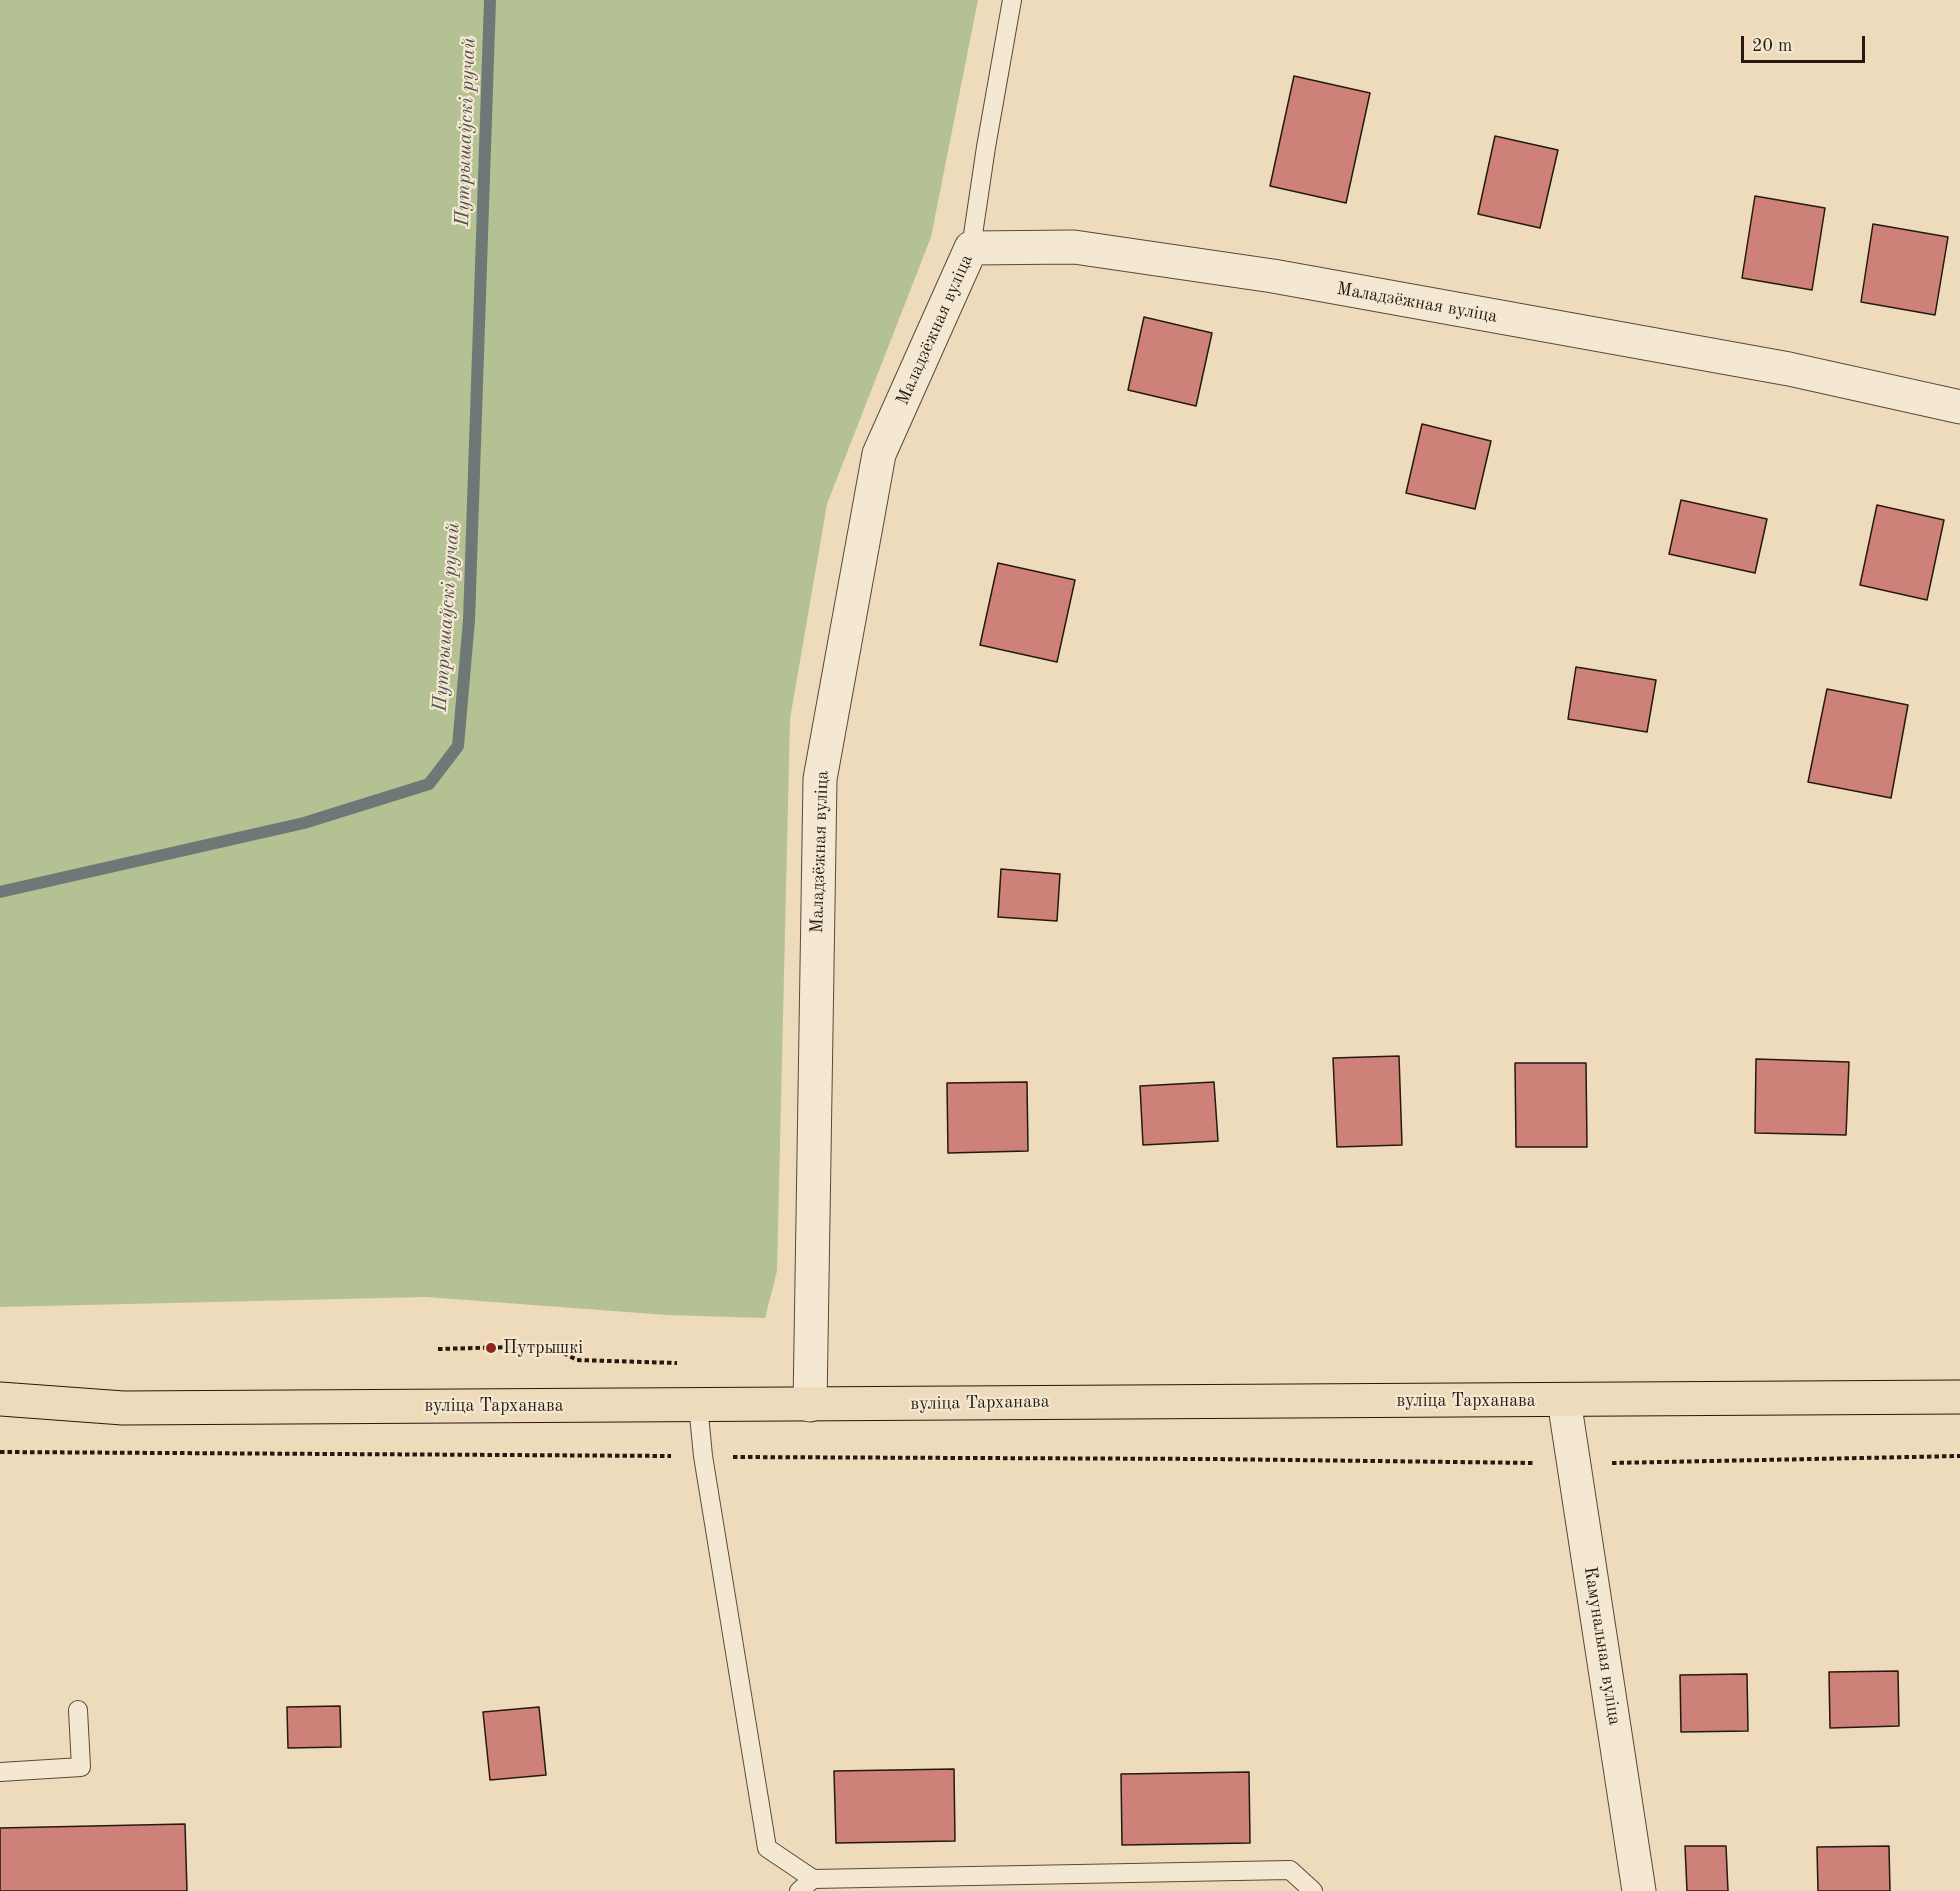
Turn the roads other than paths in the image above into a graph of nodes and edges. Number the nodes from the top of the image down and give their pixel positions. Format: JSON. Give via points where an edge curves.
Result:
{"nodes":[{"id":1,"x":1012,"y":0,"type":"edge"},
{"id":2,"x":971,"y":248,"type":"junction"},
{"id":3,"x":1960,"y":407,"type":"edge"},
{"id":4,"x":1960,"y":1397,"type":"edge"},
{"id":5,"x":0,"y":1399,"type":"edge"},
{"id":6,"x":1564,"y":1401,"type":"junction"},
{"id":7,"x":698,"y":1405,"type":"junction"},
{"id":8,"x":810,"y":1405,"type":"junction"},
{"id":9,"x":78,"y":1710,"type":"dead end"},
{"id":10,"x":0,"y":1772,"type":"edge"},
{"id":11,"x":813,"y":1879,"type":"junction"},
{"id":12,"x":799,"y":1891,"type":"edge"},
{"id":13,"x":1313,"y":1891,"type":"edge"},
{"id":14,"x":1639,"y":1891,"type":"edge"}],
"edges":[{"from":1,"to":2,"type":"lane"},
{"from":2,"to":3,"type":"street","name":"Маладзёжная вуліца","via":[[1074,247],[1272,276],[1789,369]]},
{"from":2,"to":8,"type":"street","name":"Маладзёжная вуліца","via":[[879,454],[820,779]]},
{"from":4,"to":6,"type":"main road","name":"вуліца Тарханава"},
{"from":5,"to":7,"type":"main road","name":"вуліца Тарханава","via":[[123,1408]]},
{"from":6,"to":8,"type":"main road","name":"вуліца Тарханава"},
{"from":6,"to":14,"type":"street","name":"Камунальная вуліца"},
{"from":7,"to":8,"type":"main road","name":"вуліца Тарханава"},
{"from":7,"to":11,"type":"lane","via":[[767,1848]]},
{"from":9,"to":10,"type":"lane","via":[[81,1767]]},
{"from":11,"to":12,"type":"lane"},
{"from":11,"to":13,"type":"lane","via":[[1290,1870]]}]}
